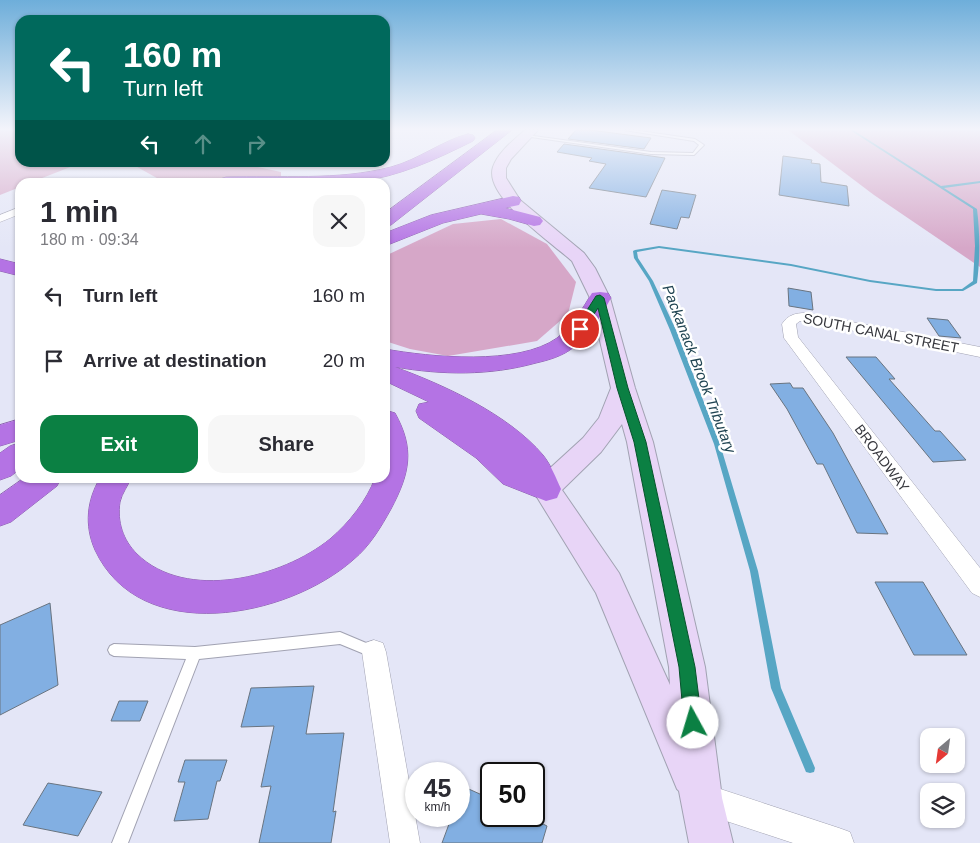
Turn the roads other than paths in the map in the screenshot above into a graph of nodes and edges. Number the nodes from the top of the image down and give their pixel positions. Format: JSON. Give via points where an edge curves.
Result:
{"nodes":[{"id":1,"x":398,"y":169,"type":"edge"},
{"id":2,"x":424,"y":169,"type":"edge"},
{"id":3,"x":453,"y":169,"type":"edge"},
{"id":4,"x":499,"y":169,"type":"edge"},
{"id":5,"x":356,"y":178,"type":"edge"},
{"id":6,"x":400,"y":186,"type":"dead end"},
{"id":7,"x":513,"y":201,"type":"junction"},
{"id":8,"x":0,"y":206,"type":"edge"},
{"id":9,"x":15,"y":209,"type":"edge"},
{"id":10,"x":475,"y":210,"type":"junction"},
{"id":11,"x":15,"y":212,"type":"edge"},
{"id":12,"x":390,"y":217,"type":"edge"},
{"id":13,"x":0,"y":219,"type":"edge"},
{"id":14,"x":534,"y":221,"type":"junction"},
{"id":15,"x":390,"y":238,"type":"edge"},
{"id":16,"x":0,"y":265,"type":"edge"},
{"id":17,"x":15,"y":269,"type":"edge"},
{"id":18,"x":600,"y":298,"type":"junction"},
{"id":19,"x":789,"y":327,"type":"joint"},
{"id":20,"x":980,"y":352,"type":"edge"},
{"id":21,"x":390,"y":358,"type":"edge"},
{"id":22,"x":390,"y":374,"type":"edge"},
{"id":23,"x":623,"y":388,"type":"junction"},
{"id":24,"x":390,"y":392,"type":"edge"},
{"id":25,"x":15,"y":431,"type":"edge"},
{"id":26,"x":390,"y":433,"type":"edge"},
{"id":27,"x":0,"y":436,"type":"edge"},
{"id":28,"x":15,"y":458,"type":"edge"},
{"id":29,"x":0,"y":468,"type":"edge"},
{"id":30,"x":39,"y":483,"type":"edge"},
{"id":31,"x":113,"y":483,"type":"edge"},
{"id":32,"x":390,"y":483,"type":"edge"},
{"id":33,"x":390,"y":483,"type":"edge"},
{"id":34,"x":546,"y":489,"type":"junction"},
{"id":35,"x":0,"y":513,"type":"edge"},
{"id":36,"x":980,"y":586,"type":"edge"},
{"id":37,"x":114,"y":650,"type":"dead end"},
{"id":38,"x":374,"y":652,"type":"joint"},
{"id":39,"x":195,"y":653,"type":"junction"},
{"id":40,"x":701,"y":798,"type":"junction"},
{"id":41,"x":120,"y":843,"type":"edge"},
{"id":42,"x":405,"y":843,"type":"edge"},
{"id":43,"x":711,"y":843,"type":"edge"},
{"id":44,"x":839,"y":843,"type":"edge"}],
"edges":[{"from":1,"to":5,"type":"highway"},
{"from":2,"to":6,"type":"highway"},
{"from":3,"to":12,"type":"highway"},
{"from":4,"to":7,"type":"main road","via":[[499,182]]},
{"from":7,"to":10,"type":"highway"},
{"from":7,"to":14,"type":"main road"},
{"from":8,"to":9,"type":"street"},
{"from":10,"to":14,"type":"highway","via":[[512,214]]},
{"from":10,"to":15,"type":"highway","via":[[437,219]]},
{"from":11,"to":13,"type":"street"},
{"from":14,"to":18,"type":"main road","via":[[578,257]]},
{"from":16,"to":17,"type":"highway"},
{"from":18,"to":21,"type":"highway","via":[[580,329],[564,344],[538,355],[504,363],[468,366]]},
{"from":18,"to":23,"type":"main road"},
{"from":19,"to":20,"type":"street","name":"SOUTH CANAL STREET","via":[[792,320],[806,317]]},
{"from":19,"to":36,"type":"street","name":"BROADWAY","via":[[791,338]]},
{"from":22,"to":34,"type":"highway","via":[[445,399],[506,439],[533,463]]},
{"from":23,"to":34,"type":"main road","via":[[610,422],[592,445]]},
{"from":23,"to":40,"type":"main road","via":[[640,442],[687,667]]},
{"from":24,"to":34,"type":"highway","via":[[459,430],[514,476]]},
{"from":25,"to":27,"type":"highway"},
{"from":26,"to":32,"type":"highway","via":[[394,443],[394,472]]},
{"from":28,"to":29,"type":"highway"},
{"from":30,"to":35,"type":"highway"},
{"from":31,"to":33,"type":"highway","via":[[106,493],[103,509],[106,540],[114,555],[154,587],[196,597],[222,597],[281,583],[336,554],[369,519]]},
{"from":34,"to":40,"type":"main road","via":[[608,584]]},
{"from":37,"to":39,"type":"lane"},
{"from":38,"to":39,"type":"lane","via":[[340,638]]},
{"from":38,"to":42,"type":"street"},
{"from":39,"to":41,"type":"lane"},
{"from":40,"to":43,"type":"main road"},
{"from":40,"to":44,"type":"street"}]}
